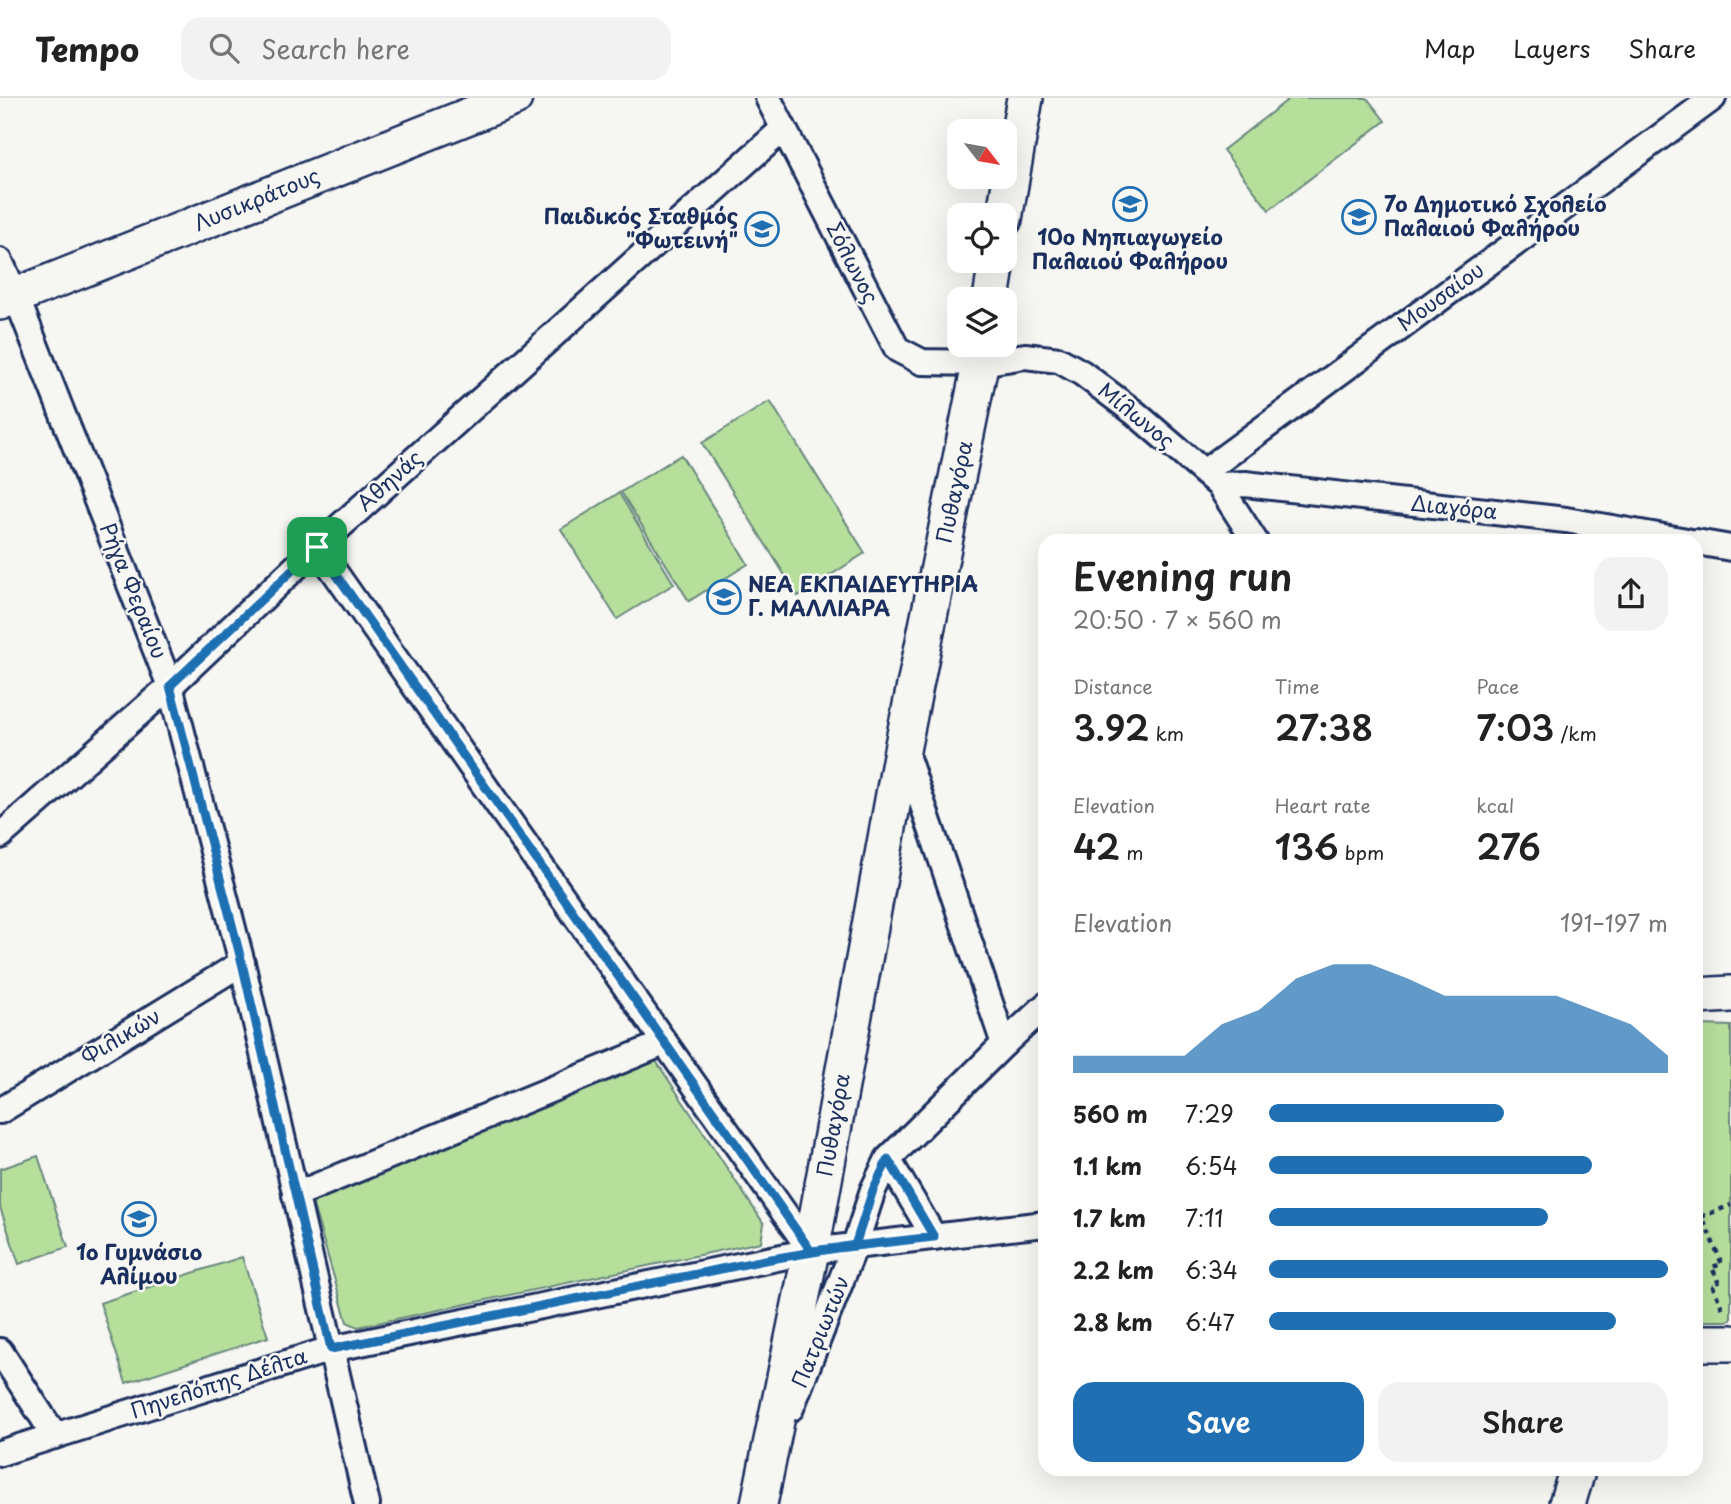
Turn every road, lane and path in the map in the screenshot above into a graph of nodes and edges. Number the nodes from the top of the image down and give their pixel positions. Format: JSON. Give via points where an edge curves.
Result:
{"nodes":[{"id":1,"x":514,"y":98,"type":"edge"},
{"id":2,"x":768,"y":98,"type":"edge"},
{"id":3,"x":1713,"y":98,"type":"edge"},
{"id":4,"x":1017,"y":106,"type":"edge"},
{"id":5,"x":783,"y":129,"type":"junction"},
{"id":6,"x":1006,"y":203,"type":"edge"},
{"id":7,"x":0,"y":261,"type":"edge"},
{"id":8,"x":8,"y":299,"type":"edge"},
{"id":9,"x":1017,"y":356,"type":"edge"},
{"id":10,"x":960,"y":357,"type":"edge"},
{"id":11,"x":981,"y":357,"type":"edge"},
{"id":12,"x":1211,"y":479,"type":"junction"},
{"id":13,"x":1250,"y":534,"type":"edge"},
{"id":14,"x":1647,"y":534,"type":"edge"},
{"id":15,"x":1703,"y":543,"type":"edge"},
{"id":16,"x":317,"y":547,"type":"junction"},
{"id":17,"x":1731,"y":548,"type":"edge"},
{"id":18,"x":170,"y":686,"type":"junction"},
{"id":19,"x":903,"y":745,"type":"junction"},
{"id":20,"x":0,"y":836,"type":"edge"},
{"id":21,"x":242,"y":963,"type":"junction"},
{"id":22,"x":1038,"y":1012,"type":"edge"},
{"id":23,"x":664,"y":1043,"type":"junction"},
{"id":24,"x":1004,"y":1044,"type":"junction"},
{"id":25,"x":0,"y":1111,"type":"edge"},
{"id":26,"x":888,"y":1159,"type":"junction"},
{"id":27,"x":295,"y":1195,"type":"junction"},
{"id":28,"x":1731,"y":1205,"type":"edge"},
{"id":29,"x":1703,"y":1217,"type":"edge"},
{"id":30,"x":1703,"y":1219,"type":"edge"},
{"id":31,"x":1038,"y":1225,"type":"edge"},
{"id":32,"x":934,"y":1237,"type":"junction"},
{"id":33,"x":855,"y":1245,"type":"junction"},
{"id":34,"x":811,"y":1251,"type":"junction"},
{"id":35,"x":1729,"y":1330,"type":"edge"},
{"id":36,"x":1703,"y":1340,"type":"edge"},
{"id":37,"x":331,"y":1349,"type":"junction"},
{"id":38,"x":0,"y":1351,"type":"edge"},
{"id":39,"x":55,"y":1436,"type":"junction"},
{"id":40,"x":0,"y":1453,"type":"edge"},
{"id":41,"x":1576,"y":1476,"type":"edge"},
{"id":42,"x":762,"y":1489,"type":"edge"},
{"id":43,"x":367,"y":1504,"type":"edge"},
{"id":44,"x":1567,"y":1504,"type":"edge"}],
"edges":[{"from":1,"to":8,"type":"street","name":"Λυσικράτους"},
{"from":2,"to":5,"type":"street","name":"Σόλωνος"},
{"from":3,"to":12,"type":"street","name":"Μουσαίου"},
{"from":4,"to":6,"type":"street"},
{"from":5,"to":10,"type":"street","name":"Σόλωνος","via":[[897,349],[922,362]]},
{"from":5,"to":16,"type":"street","name":"Αθηνάς"},
{"from":7,"to":8,"type":"street","name":"Ρήγα Φεραίου"},
{"from":8,"to":18,"type":"street","name":"Ρήγα Φεραίου"},
{"from":9,"to":12,"type":"street","name":"Μίλωνος","via":[[1059,360],[1082,373]]},
{"from":11,"to":19,"type":"street","name":"Πυθαγόρα"},
{"from":12,"to":13,"type":"street","name":"Μίλωνος"},
{"from":12,"to":14,"type":"street","name":"Διαγόρα","via":[[1566,520]]},
{"from":15,"to":17,"type":"street"},
{"from":16,"to":18,"type":"street","name":"Αθηνάς"},
{"from":16,"to":23,"type":"street"},
{"from":18,"to":20,"type":"street","name":"Αθηνάς"},
{"from":18,"to":21,"type":"street","name":"Ρήγα Φεραίου"},
{"from":19,"to":24,"type":"street"},
{"from":19,"to":34,"type":"street","name":"Πυθαγόρα"},
{"from":21,"to":25,"type":"street","name":"Φιλικών"},
{"from":21,"to":27,"type":"street","name":"Ρήγα Φεραίου"},
{"from":22,"to":24,"type":"street","name":"Πατριωτών"},
{"from":23,"to":27,"type":"street"},
{"from":23,"to":34,"type":"street"},
{"from":24,"to":26,"type":"street","name":"Πατριωτών"},
{"from":26,"to":32,"type":"street"},
{"from":26,"to":33,"type":"street","name":"Πατριωτών"},
{"from":27,"to":37,"type":"street","name":"Ρήγα Φεραίου"},
{"from":28,"to":29,"type":"path"},
{"from":30,"to":35,"type":"path","via":[[1722,1264],[1712,1267],[1719,1284],[1713,1287]]},
{"from":31,"to":32,"type":"street","name":"Πηνελόπης Δέλτα"},
{"from":32,"to":33,"type":"street","name":"Πηνελόπης Δέλτα"},
{"from":33,"to":34,"type":"street","name":"Πηνελόπης Δέλτα"},
{"from":33,"to":42,"type":"street","name":"Πατριωτών"},
{"from":34,"to":37,"type":"street","name":"Πηνελόπης Δέλτα"},
{"from":34,"to":42,"type":"street","name":"Πυθαγόρα"},
{"from":35,"to":36,"type":"street"},
{"from":37,"to":39,"type":"street","name":"Πηνελόπης Δέλτα"},
{"from":37,"to":43,"type":"street","name":"Ρήγα Φεραίου"},
{"from":38,"to":39,"type":"street"},
{"from":39,"to":40,"type":"street","name":"Πηνελόπης Δέλτα"},
{"from":41,"to":44,"type":"street"}]}
